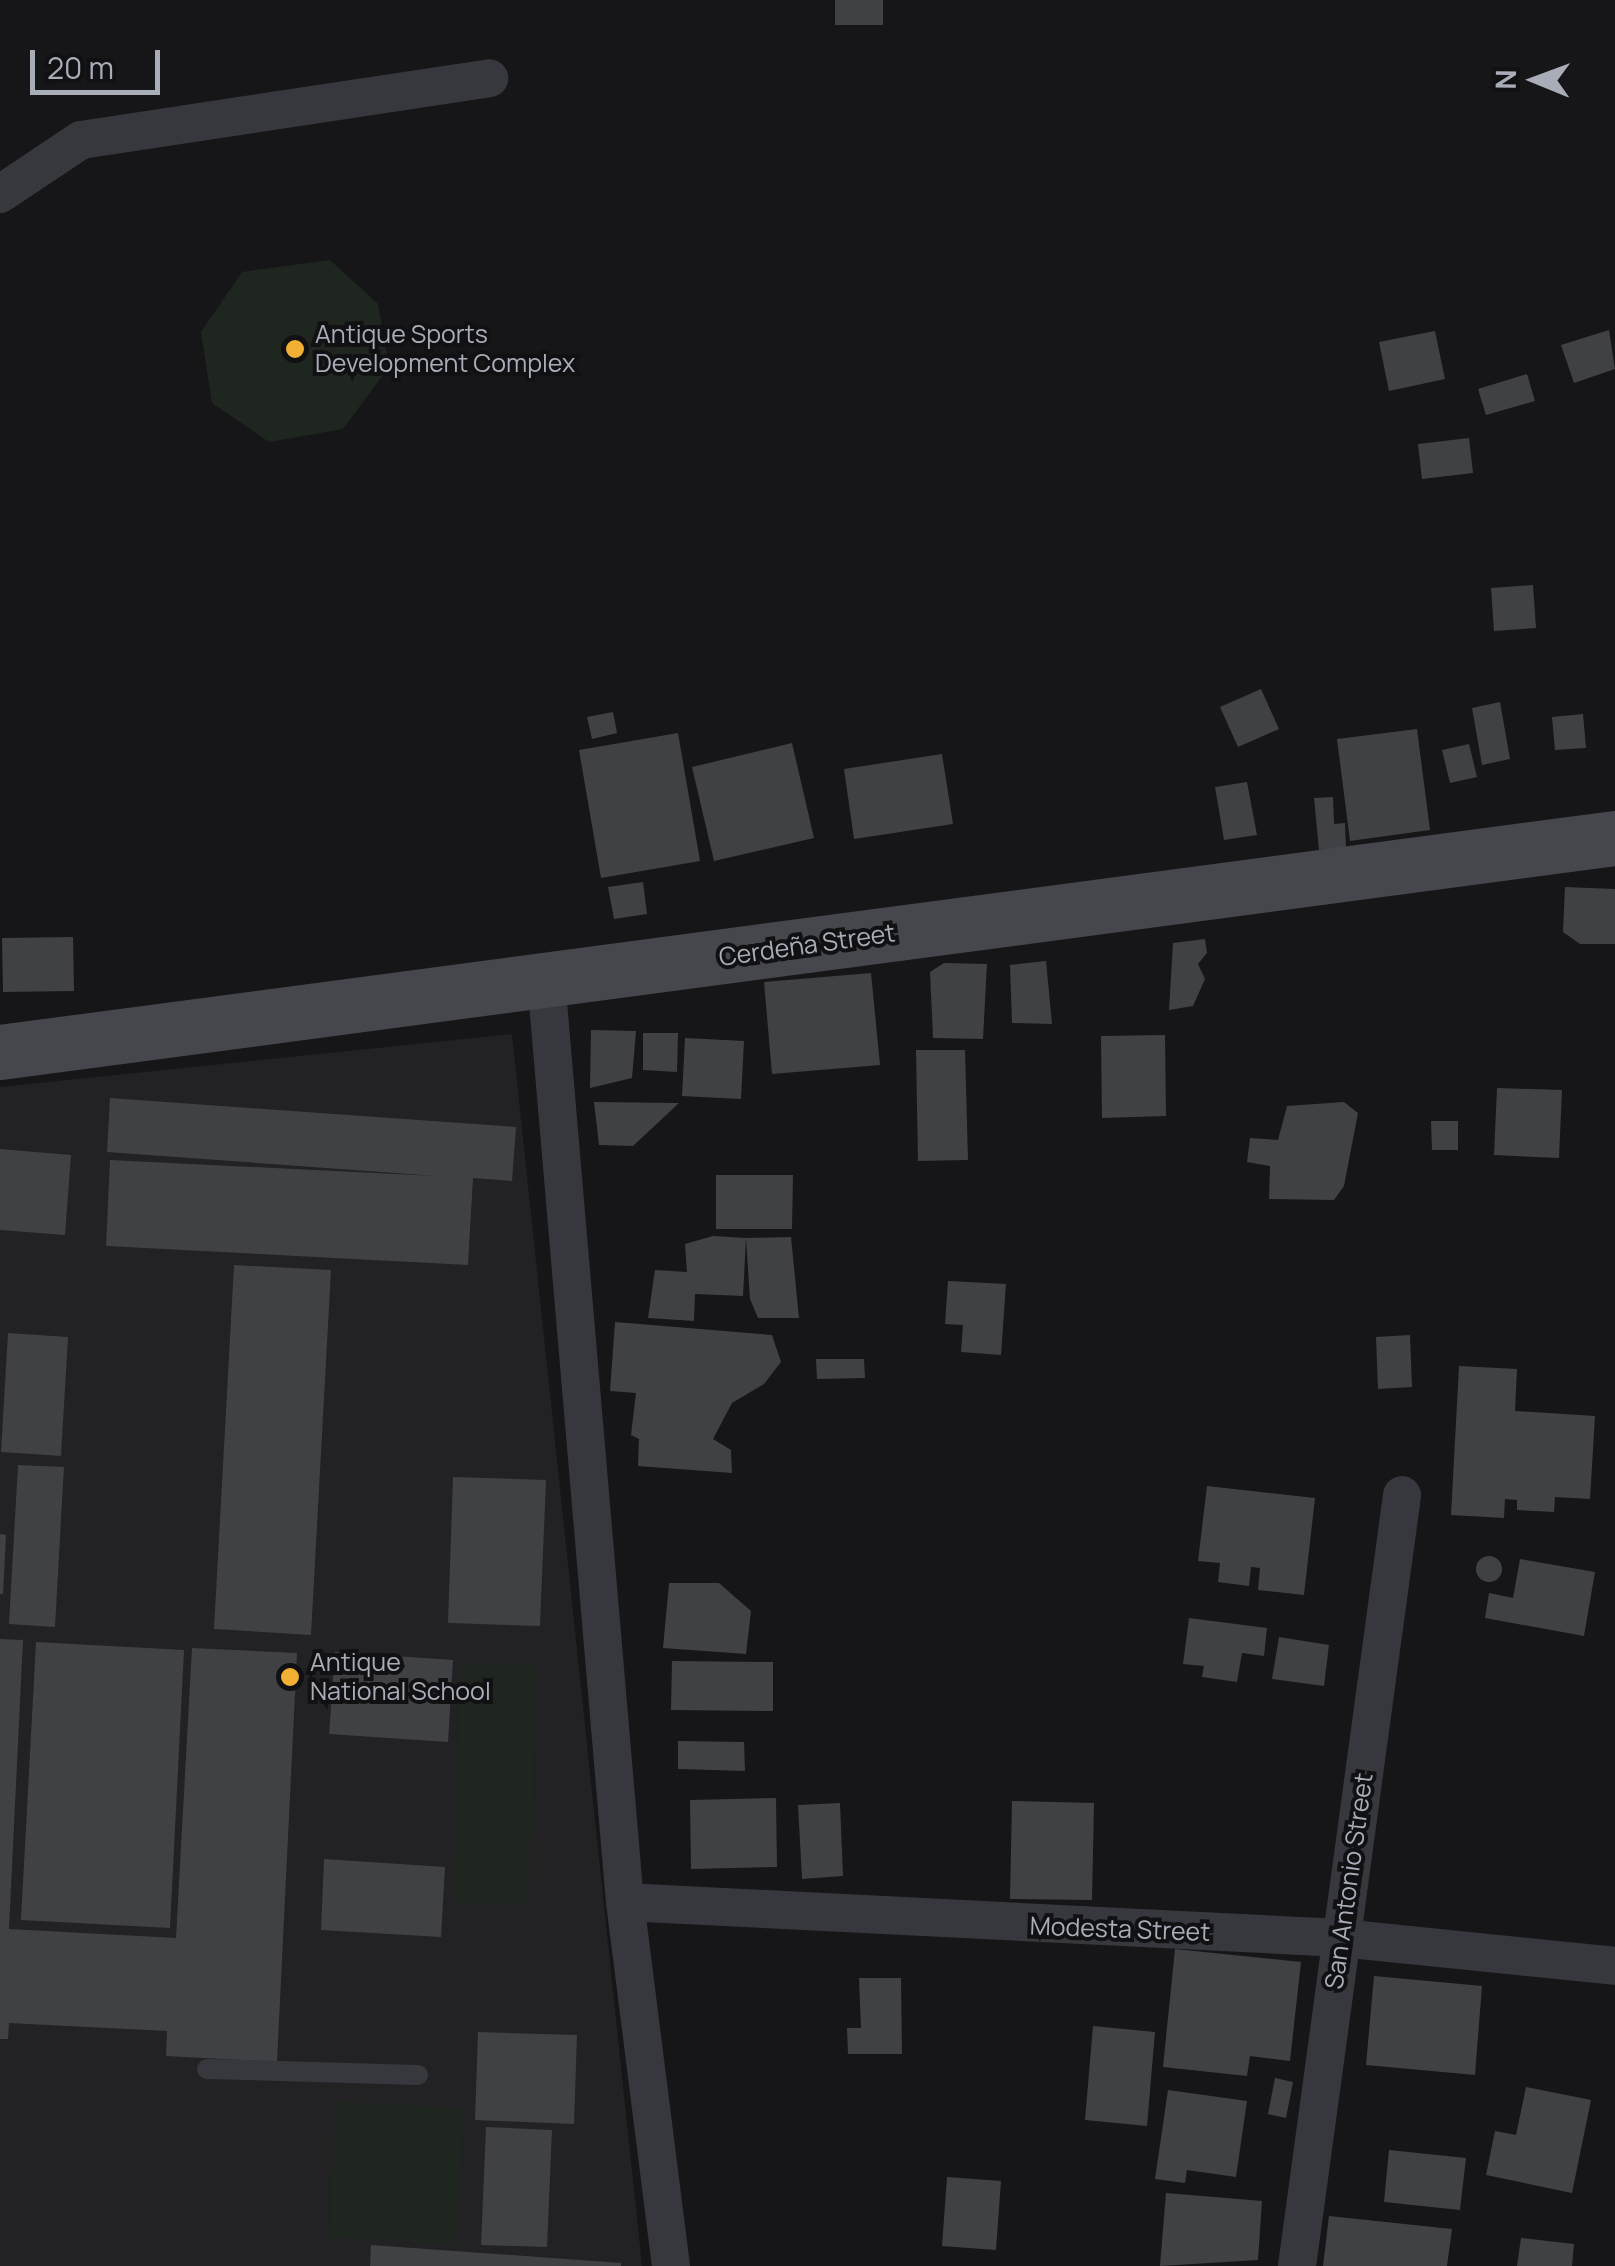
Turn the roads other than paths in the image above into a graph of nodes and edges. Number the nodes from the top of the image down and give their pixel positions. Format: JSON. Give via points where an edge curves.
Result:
{"nodes":[{"id":1,"x":489,"y":78,"type":"dead end"},
{"id":2,"x":0,"y":194,"type":"edge"},
{"id":3,"x":1615,"y":838,"type":"edge"},
{"id":4,"x":546,"y":979,"type":"junction"},
{"id":5,"x":0,"y":1052,"type":"edge"},
{"id":6,"x":1402,"y":1495,"type":"dead end"},
{"id":7,"x":625,"y":1902,"type":"junction"},
{"id":8,"x":1341,"y":1938,"type":"junction"},
{"id":9,"x":1615,"y":1966,"type":"edge"},
{"id":10,"x":208,"y":2069,"type":"dead end"},
{"id":11,"x":418,"y":2075,"type":"dead end"},
{"id":12,"x":671,"y":2266,"type":"edge"},
{"id":13,"x":1296,"y":2266,"type":"edge"}],
"edges":[{"from":1,"to":2,"type":"street","via":[[82,140]]},
{"from":3,"to":4,"type":"main road","name":"Cerdeña Street"},
{"from":4,"to":5,"type":"main road","name":"Cerdeña Street"},
{"from":4,"to":7,"type":"street"},
{"from":6,"to":8,"type":"street","name":"San Antonio Street"},
{"from":7,"to":8,"type":"street","name":"Modesta Street"},
{"from":7,"to":12,"type":"street"},
{"from":8,"to":9,"type":"street","name":"Modesta Street"},
{"from":8,"to":13,"type":"street","name":"San Antonio Street"},
{"from":10,"to":11,"type":"lane"}]}
